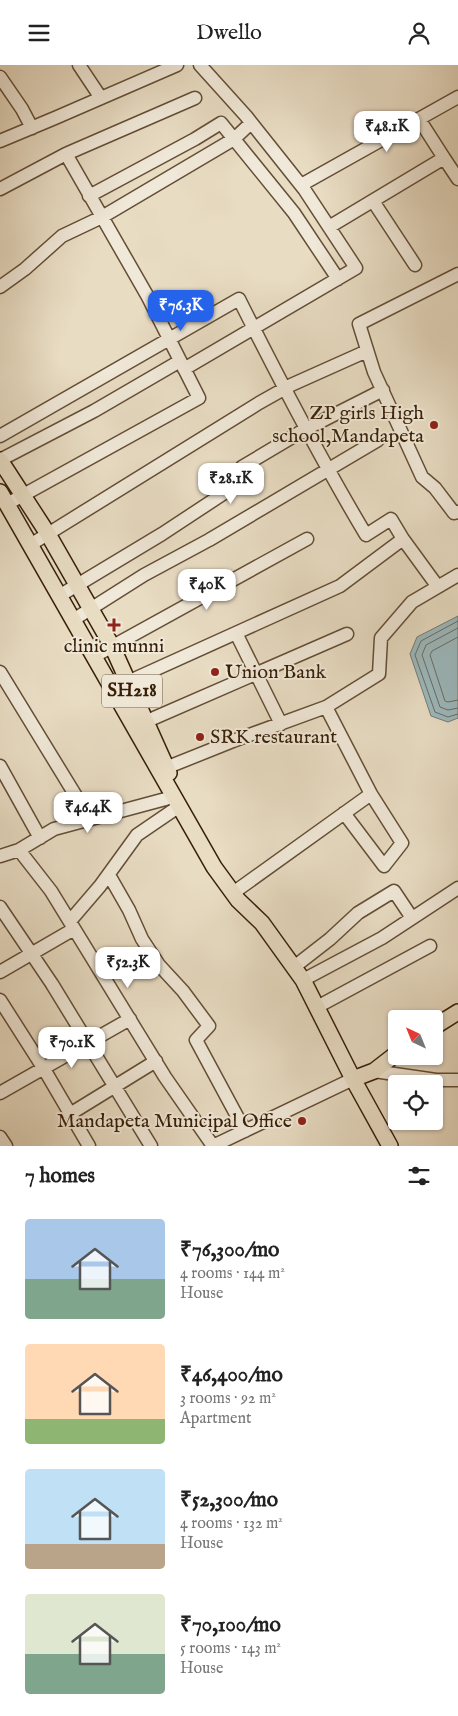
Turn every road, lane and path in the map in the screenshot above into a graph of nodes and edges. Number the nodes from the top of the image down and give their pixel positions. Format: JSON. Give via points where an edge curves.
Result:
{"nodes":[{"id":1,"x":79,"y":65,"type":"edge"},
{"id":2,"x":177,"y":65,"type":"edge"},
{"id":3,"x":200,"y":65,"type":"edge"},
{"id":4,"x":0,"y":77,"type":"edge"},
{"id":5,"x":458,"y":97,"type":"edge"},
{"id":6,"x":101,"y":98,"type":"junction"},
{"id":7,"x":195,"y":98,"type":"dead end"},
{"id":8,"x":418,"y":119,"type":"junction"},
{"id":9,"x":251,"y":123,"type":"junction"},
{"id":10,"x":32,"y":128,"type":"junction"},
{"id":11,"x":234,"y":139,"type":"junction"},
{"id":12,"x":0,"y":141,"type":"edge"},
{"id":13,"x":66,"y":154,"type":"junction"},
{"id":14,"x":444,"y":158,"type":"junction"},
{"id":15,"x":458,"y":179,"type":"edge"},
{"id":16,"x":302,"y":185,"type":"junction"},
{"id":17,"x":0,"y":189,"type":"edge"},
{"id":18,"x":89,"y":196,"type":"junction"},
{"id":19,"x":373,"y":201,"type":"junction"},
{"id":20,"x":102,"y":217,"type":"junction"},
{"id":21,"x":329,"y":227,"type":"junction"},
{"id":22,"x":415,"y":265,"type":"dead end"},
{"id":23,"x":458,"y":274,"type":"edge"},
{"id":24,"x":338,"y":279,"type":"junction"},
{"id":25,"x":0,"y":287,"type":"edge"},
{"id":26,"x":254,"y":329,"type":"junction"},
{"id":27,"x":169,"y":340,"type":"junction"},
{"id":28,"x":367,"y":351,"type":"junction"},
{"id":29,"x":182,"y":365,"type":"junction"},
{"id":30,"x":284,"y":389,"type":"junction"},
{"id":31,"x":382,"y":390,"type":"junction"},
{"id":32,"x":306,"y":429,"type":"junction"},
{"id":33,"x":0,"y":436,"type":"edge"},
{"id":34,"x":378,"y":440,"type":"dead end"},
{"id":35,"x":0,"y":460,"type":"edge"},
{"id":36,"x":327,"y":470,"type":"junction"},
{"id":37,"x":23,"y":496,"type":"junction"},
{"id":38,"x":4,"y":498,"type":"edge"},
{"id":39,"x":458,"y":512,"type":"edge"},
{"id":40,"x":48,"y":534,"type":"junction"},
{"id":41,"x":307,"y":539,"type":"dead end"},
{"id":42,"x":403,"y":539,"type":"junction"},
{"id":43,"x":30,"y":545,"type":"junction"},
{"id":44,"x":458,"y":575,"type":"edge"},
{"id":45,"x":77,"y":585,"type":"junction"},
{"id":46,"x":438,"y":587,"type":"junction"},
{"id":47,"x":59,"y":596,"type":"junction"},
{"id":48,"x":91,"y":609,"type":"junction"},
{"id":49,"x":73,"y":620,"type":"junction"},
{"id":50,"x":236,"y":633,"type":"junction"},
{"id":51,"x":347,"y":634,"type":"dead end"},
{"id":52,"x":112,"y":646,"type":"junction"},
{"id":53,"x":93,"y":657,"type":"junction"},
{"id":54,"x":0,"y":672,"type":"edge"},
{"id":55,"x":257,"y":673,"type":"junction"},
{"id":56,"x":128,"y":682,"type":"junction"},
{"id":57,"x":112,"y":689,"type":"junction"},
{"id":58,"x":326,"y":707,"type":"junction"},
{"id":59,"x":140,"y":724,"type":"junction"},
{"id":60,"x":281,"y":724,"type":"junction"},
{"id":61,"x":0,"y":766,"type":"edge"},
{"id":62,"x":162,"y":770,"type":"junction"},
{"id":63,"x":371,"y":793,"type":"junction"},
{"id":64,"x":176,"y":802,"type":"junction"},
{"id":65,"x":344,"y":813,"type":"junction"},
{"id":66,"x":90,"y":819,"type":"junction"},
{"id":67,"x":40,"y":838,"type":"junction"},
{"id":68,"x":19,"y":850,"type":"junction"},
{"id":69,"x":0,"y":856,"type":"edge"},
{"id":70,"x":109,"y":875,"type":"junction"},
{"id":71,"x":458,"y":889,"type":"edge"},
{"id":72,"x":236,"y":891,"type":"junction"},
{"id":73,"x":0,"y":907,"type":"edge"},
{"id":74,"x":412,"y":918,"type":"junction"},
{"id":75,"x":72,"y":925,"type":"junction"},
{"id":76,"x":430,"y":946,"type":"dead end"},
{"id":77,"x":31,"y":953,"type":"junction"},
{"id":78,"x":294,"y":967,"type":"junction"},
{"id":79,"x":0,"y":972,"type":"edge"},
{"id":80,"x":303,"y":981,"type":"junction"},
{"id":81,"x":0,"y":1001,"type":"edge"},
{"id":82,"x":317,"y":1007,"type":"junction"},
{"id":83,"x":458,"y":1012,"type":"edge"},
{"id":84,"x":130,"y":1019,"type":"junction"},
{"id":85,"x":443,"y":1021,"type":"edge"},
{"id":86,"x":89,"y":1043,"type":"junction"},
{"id":87,"x":388,"y":1060,"type":"edge"},
{"id":88,"x":156,"y":1061,"type":"junction"},
{"id":89,"x":44,"y":1069,"type":"junction"},
{"id":90,"x":374,"y":1071,"type":"junction"},
{"id":91,"x":353,"y":1079,"type":"junction"},
{"id":92,"x":458,"y":1080,"type":"edge"},
{"id":93,"x":116,"y":1087,"type":"junction"},
{"id":94,"x":0,"y":1093,"type":"edge"},
{"id":95,"x":70,"y":1114,"type":"junction"},
{"id":96,"x":245,"y":1131,"type":"junction"},
{"id":97,"x":0,"y":1137,"type":"edge"},
{"id":98,"x":6,"y":1146,"type":"edge"},
{"id":99,"x":89,"y":1146,"type":"edge"},
{"id":100,"x":151,"y":1146,"type":"edge"},
{"id":101,"x":213,"y":1146,"type":"edge"},
{"id":102,"x":390,"y":1146,"type":"edge"}],
"edges":[{"from":1,"to":6,"type":"street"},
{"from":2,"to":6,"type":"street"},
{"from":3,"to":9,"type":"street"},
{"from":4,"to":10,"type":"street"},
{"from":5,"to":8,"type":"street"},
{"from":6,"to":10,"type":"street"},
{"from":7,"to":13,"type":"street"},
{"from":8,"to":14,"type":"street"},
{"from":8,"to":16,"type":"street"},
{"from":9,"to":11,"type":"street"},
{"from":9,"to":16,"type":"street"},
{"from":10,"to":12,"type":"street"},
{"from":11,"to":18,"type":"street","via":[[221,123]]},
{"from":11,"to":20,"type":"street"},
{"from":11,"to":24,"type":"street","via":[[294,213]]},
{"from":13,"to":17,"type":"street"},
{"from":13,"to":18,"type":"street"},
{"from":14,"to":15,"type":"street"},
{"from":14,"to":19,"type":"street"},
{"from":16,"to":21,"type":"street"},
{"from":18,"to":20,"type":"street"},
{"from":19,"to":21,"type":"street"},
{"from":19,"to":22,"type":"street"},
{"from":20,"to":25,"type":"street","via":[[62,236]]},
{"from":20,"to":27,"type":"street"},
{"from":21,"to":24,"type":"street","via":[[356,268]]},
{"from":23,"to":28,"type":"street","via":[[359,324]]},
{"from":24,"to":26,"type":"street"},
{"from":26,"to":27,"type":"street","via":[[239,299]]},
{"from":26,"to":29,"type":"street"},
{"from":26,"to":30,"type":"street"},
{"from":27,"to":29,"type":"street"},
{"from":27,"to":33,"type":"street"},
{"from":28,"to":30,"type":"street"},
{"from":28,"to":31,"type":"street"},
{"from":29,"to":35,"type":"street"},
{"from":29,"to":37,"type":"street","via":[[199,399]]},
{"from":30,"to":32,"type":"street"},
{"from":30,"to":40,"type":"street"},
{"from":31,"to":32,"type":"street"},
{"from":31,"to":39,"type":"street","via":[[422,477],[454,513]]},
{"from":32,"to":36,"type":"street"},
{"from":32,"to":45,"type":"street","via":[[242,467],[244,480]]},
{"from":34,"to":36,"type":"street"},
{"from":35,"to":37,"type":"main road","number":"SH218"},
{"from":36,"to":42,"type":"street","via":[[366,535],[391,519]]},
{"from":36,"to":48,"type":"street"},
{"from":37,"to":38,"type":"street"},
{"from":37,"to":40,"type":"main road","number":"SH218"},
{"from":38,"to":43,"type":"main road","number":"SH218"},
{"from":40,"to":43,"type":"street"},
{"from":40,"to":45,"type":"main road","number":"SH218"},
{"from":41,"to":52,"type":"street"},
{"from":42,"to":46,"type":"street"},
{"from":42,"to":50,"type":"street","via":[[340,586]]},
{"from":43,"to":47,"type":"main road","number":"SH218"},
{"from":44,"to":46,"type":"street"},
{"from":45,"to":47,"type":"street"},
{"from":45,"to":48,"type":"main road","number":"SH218"},
{"from":46,"to":58,"type":"street","via":[[412,602],[381,638],[379,674]]},
{"from":47,"to":49,"type":"main road","number":"SH218"},
{"from":48,"to":49,"type":"street"},
{"from":48,"to":52,"type":"main road","number":"SH218"},
{"from":49,"to":53,"type":"main road","number":"SH218"},
{"from":50,"to":55,"type":"street"},
{"from":50,"to":56,"type":"street"},
{"from":51,"to":55,"type":"street"},
{"from":52,"to":53,"type":"street"},
{"from":52,"to":56,"type":"main road","number":"SH218"},
{"from":53,"to":57,"type":"main road","number":"SH218"},
{"from":54,"to":66,"type":"street"},
{"from":55,"to":59,"type":"street"},
{"from":55,"to":60,"type":"street"},
{"from":56,"to":57,"type":"street"},
{"from":56,"to":59,"type":"main road","number":"SH218"},
{"from":57,"to":59,"type":"main road","number":"SH218"},
{"from":58,"to":60,"type":"street"},
{"from":58,"to":63,"type":"street"},
{"from":59,"to":62,"type":"main road","number":"SH218"},
{"from":60,"to":62,"type":"street"},
{"from":61,"to":67,"type":"street"},
{"from":62,"to":64,"type":"main road","number":"SH218"},
{"from":62,"to":72,"type":"main road","number":"SH218"},
{"from":63,"to":65,"type":"street"},
{"from":63,"to":65,"type":"street","via":[[402,843],[384,866]]},
{"from":64,"to":66,"type":"street"},
{"from":64,"to":70,"type":"street","via":[[137,835]]},
{"from":64,"to":72,"type":"main road","number":"SH218","via":[[214,867]]},
{"from":65,"to":72,"type":"street"},
{"from":66,"to":67,"type":"street","via":[[54,829]]},
{"from":67,"to":68,"type":"street"},
{"from":68,"to":69,"type":"street"},
{"from":68,"to":75,"type":"street"},
{"from":70,"to":75,"type":"street"},
{"from":70,"to":96,"type":"street","via":[[159,965],[209,1026],[196,1040]]},
{"from":71,"to":74,"type":"street"},
{"from":72,"to":78,"type":"main road","number":"SH218"},
{"from":73,"to":77,"type":"street"},
{"from":74,"to":78,"type":"street","via":[[394,891],[358,913]]},
{"from":74,"to":80,"type":"street"},
{"from":75,"to":77,"type":"street"},
{"from":75,"to":84,"type":"street"},
{"from":76,"to":82,"type":"street"},
{"from":77,"to":79,"type":"street"},
{"from":77,"to":86,"type":"street"},
{"from":78,"to":80,"type":"main road","number":"SH218"},
{"from":80,"to":82,"type":"main road","number":"SH218"},
{"from":81,"to":89,"type":"street"},
{"from":82,"to":91,"type":"main road","number":"SH218"},
{"from":83,"to":85,"type":"main road"},
{"from":84,"to":86,"type":"street"},
{"from":84,"to":88,"type":"street"},
{"from":86,"to":89,"type":"street"},
{"from":86,"to":93,"type":"street"},
{"from":87,"to":90,"type":"main road"},
{"from":88,"to":93,"type":"street"},
{"from":88,"to":101,"type":"street"},
{"from":89,"to":94,"type":"street"},
{"from":89,"to":95,"type":"street"},
{"from":90,"to":91,"type":"main road"},
{"from":90,"to":92,"type":"street"},
{"from":91,"to":96,"type":"street"},
{"from":91,"to":102,"type":"main road","number":"SH218"},
{"from":93,"to":95,"type":"street"},
{"from":93,"to":100,"type":"street"},
{"from":95,"to":99,"type":"street"},
{"from":96,"to":101,"type":"street"},
{"from":97,"to":98,"type":"street"}]}
